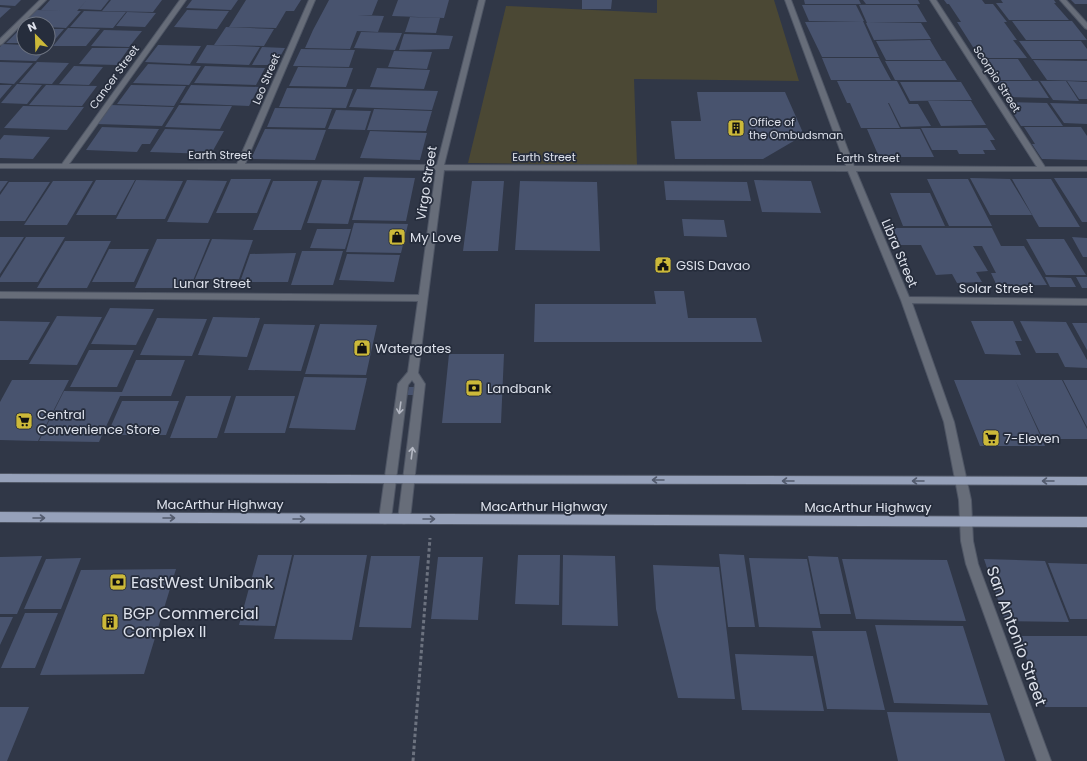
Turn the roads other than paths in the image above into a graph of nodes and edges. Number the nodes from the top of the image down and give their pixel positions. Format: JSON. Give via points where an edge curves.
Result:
{"nodes":[{"id":1,"x":43,"y":0,"type":"edge"},
{"id":2,"x":183,"y":0,"type":"edge"},
{"id":3,"x":312,"y":0,"type":"edge"},
{"id":4,"x":482,"y":0,"type":"edge"},
{"id":5,"x":788,"y":0,"type":"edge"},
{"id":6,"x":933,"y":0,"type":"edge"},
{"id":7,"x":1063,"y":0,"type":"edge"},
{"id":8,"x":1087,"y":27,"type":"edge"},
{"id":9,"x":0,"y":42,"type":"edge"},
{"id":10,"x":0,"y":166,"type":"edge"},
{"id":11,"x":64,"y":166,"type":"junction"},
{"id":12,"x":240,"y":166,"type":"junction"},
{"id":13,"x":440,"y":167,"type":"junction"},
{"id":14,"x":851,"y":169,"type":"junction"},
{"id":15,"x":1043,"y":169,"type":"junction"},
{"id":16,"x":1087,"y":169,"type":"edge"},
{"id":17,"x":0,"y":295,"type":"edge"},
{"id":18,"x":423,"y":298,"type":"junction"},
{"id":19,"x":906,"y":300,"type":"junction"},
{"id":20,"x":1087,"y":302,"type":"edge"},
{"id":21,"x":413,"y":373,"type":"junction"},
{"id":22,"x":0,"y":478,"type":"edge"},
{"id":23,"x":391,"y":479,"type":"junction"},
{"id":24,"x":409,"y":479,"type":"junction"},
{"id":25,"x":961,"y":481,"type":"junction"},
{"id":26,"x":1087,"y":482,"type":"edge"},
{"id":27,"x":0,"y":517,"type":"edge"},
{"id":28,"x":385,"y":519,"type":"junction"},
{"id":29,"x":404,"y":519,"type":"junction"},
{"id":30,"x":966,"y":521,"type":"junction"},
{"id":31,"x":1087,"y":522,"type":"edge"},
{"id":32,"x":1044,"y":761,"type":"edge"}],
"edges":[{"from":1,"to":9,"type":"street"},
{"from":2,"to":11,"type":"street","name":"Cancer Street"},
{"from":3,"to":12,"type":"street","name":"Leo Street"},
{"from":4,"to":13,"type":"street","name":"Virgo Street"},
{"from":5,"to":14,"type":"street","name":"Libra Street"},
{"from":6,"to":15,"type":"street","name":"Scorpio Street"},
{"from":7,"to":8,"type":"street"},
{"from":10,"to":11,"type":"street","name":"Earth Street"},
{"from":11,"to":12,"type":"street","name":"Earth Street"},
{"from":12,"to":13,"type":"street","name":"Earth Street"},
{"from":13,"to":14,"type":"street","name":"Earth Street"},
{"from":13,"to":18,"type":"street","name":"Virgo Street"},
{"from":14,"to":15,"type":"street","name":"Earth Street"},
{"from":14,"to":19,"type":"street","name":"Libra Street"},
{"from":15,"to":16,"type":"street","name":"Earth Street"},
{"from":17,"to":18,"type":"street","name":"Lunar Street"},
{"from":18,"to":21,"type":"street","name":"Virgo Street"},
{"from":19,"to":20,"type":"street","name":"Solar Street"},
{"from":19,"to":25,"type":"street","name":"Libra Street","via":[[949,422]]},
{"from":21,"to":23,"type":"street","name":"Virgo Street","one_way":true,"via":[[403,384]]},
{"from":24,"to":21,"type":"street","name":"Virgo Street","one_way":true,"via":[[420,384]]},
{"from":22,"to":23,"type":"main road","name":"MacArthur Highway"},
{"from":23,"to":24,"type":"main road","name":"MacArthur Highway"},
{"from":23,"to":28,"type":"street","name":"Virgo Street"},
{"from":25,"to":24,"type":"main road","name":"MacArthur Highway","one_way":true},
{"from":24,"to":29,"type":"street","name":"Virgo Street"},
{"from":26,"to":25,"type":"main road","name":"MacArthur Highway","one_way":true},
{"from":25,"to":30,"type":"street","name":"Libra Street"},
{"from":27,"to":28,"type":"main road","name":"MacArthur Highway","one_way":true},
{"from":28,"to":29,"type":"main road","name":"MacArthur Highway"},
{"from":29,"to":30,"type":"main road","name":"MacArthur Highway","one_way":true},
{"from":30,"to":31,"type":"main road","name":"MacArthur Highway"},
{"from":30,"to":32,"type":"street","name":"San Antonio Street","via":[[972,564]]}]}
